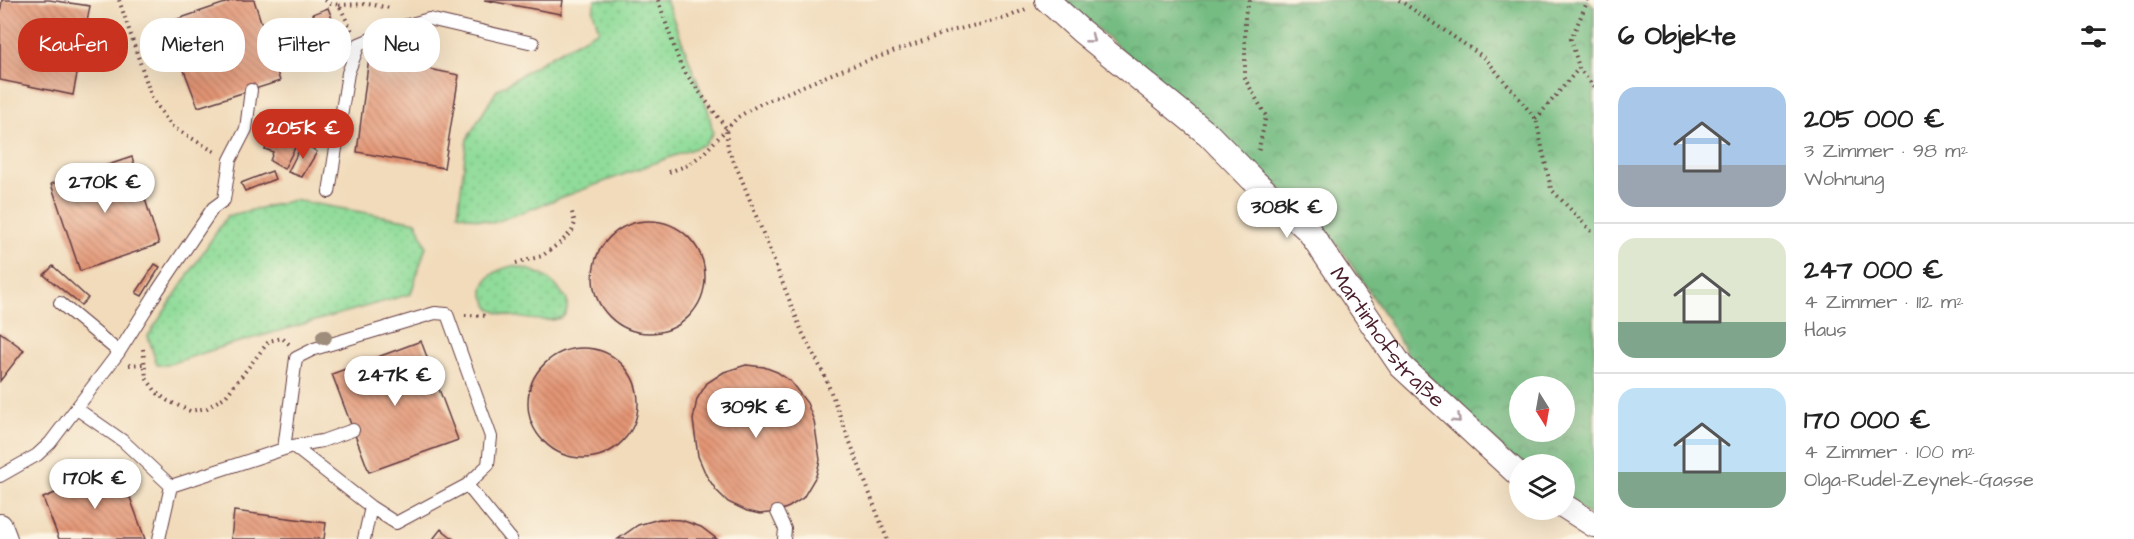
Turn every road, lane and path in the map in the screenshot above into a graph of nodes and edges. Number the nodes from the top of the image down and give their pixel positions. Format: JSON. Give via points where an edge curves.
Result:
{"nodes":[{"id":1,"x":119,"y":0,"type":"edge"},
{"id":2,"x":326,"y":0,"type":"edge"},
{"id":3,"x":658,"y":0,"type":"edge"},
{"id":4,"x":1250,"y":0,"type":"edge"},
{"id":5,"x":1399,"y":0,"type":"edge"},
{"id":6,"x":1588,"y":0,"type":"edge"},
{"id":7,"x":1039,"y":1,"type":"edge"},
{"id":8,"x":339,"y":5,"type":"junction"},
{"id":9,"x":390,"y":8,"type":"dead end"},
{"id":10,"x":533,"y":43,"type":"dead end"},
{"id":11,"x":358,"y":44,"type":"junction"},
{"id":12,"x":1579,"y":68,"type":"junction"},
{"id":13,"x":1594,"y":87,"type":"edge"},
{"id":14,"x":251,"y":90,"type":"dead end"},
{"id":15,"x":1536,"y":119,"type":"junction"},
{"id":16,"x":726,"y":128,"type":"junction"},
{"id":17,"x":230,"y":160,"type":"junction"},
{"id":18,"x":669,"y":172,"type":"dead end"},
{"id":19,"x":1252,"y":179,"type":"junction"},
{"id":20,"x":329,"y":192,"type":"dead end"},
{"id":21,"x":571,"y":209,"type":"dead end"},
{"id":22,"x":1594,"y":234,"type":"edge"},
{"id":23,"x":516,"y":263,"type":"dead end"},
{"id":24,"x":60,"y":303,"type":"dead end"},
{"id":25,"x":143,"y":313,"type":"junction"},
{"id":26,"x":119,"y":352,"type":"junction"},
{"id":27,"x":296,"y":358,"type":"junction"},
{"id":28,"x":77,"y":409,"type":"junction"},
{"id":29,"x":353,"y":430,"type":"dead end"},
{"id":30,"x":289,"y":447,"type":"junction"},
{"id":31,"x":1509,"y":466,"type":"edge"},
{"id":32,"x":0,"y":476,"type":"edge"},
{"id":33,"x":467,"y":485,"type":"junction"},
{"id":34,"x":171,"y":486,"type":"junction"},
{"id":35,"x":371,"y":507,"type":"junction"},
{"id":36,"x":777,"y":512,"type":"dead end"},
{"id":37,"x":1575,"y":513,"type":"edge"},
{"id":38,"x":1594,"y":525,"type":"edge"},
{"id":39,"x":0,"y":526,"type":"edge"},
{"id":40,"x":5,"y":539,"type":"edge"},
{"id":41,"x":159,"y":539,"type":"edge"},
{"id":42,"x":364,"y":539,"type":"edge"},
{"id":43,"x":511,"y":539,"type":"edge"},
{"id":44,"x":784,"y":539,"type":"edge"},
{"id":45,"x":887,"y":539,"type":"edge"}],
"edges":[{"from":1,"to":17,"type":"path","via":[[153,98],[171,126]]},
{"from":2,"to":8,"type":"path"},
{"from":3,"to":16,"type":"path","via":[[681,67]]},
{"from":4,"to":19,"type":"path","via":[[1245,14],[1245,79],[1266,116]]},
{"from":5,"to":15,"type":"path","via":[[1485,58]]},
{"from":6,"to":12,"type":"path","via":[[1571,39]]},
{"from":7,"to":16,"type":"path","via":[[1006,18],[951,31],[839,71],[760,104]]},
{"from":7,"to":19,"type":"street","name":"Martinhofstraße","one_way":true,"via":[[1209,135]]},
{"from":8,"to":9,"type":"path"},
{"from":8,"to":11,"type":"path"},
{"from":10,"to":11,"type":"lane","via":[[429,19]]},
{"from":11,"to":20,"type":"lane","via":[[348,73]]},
{"from":12,"to":13,"type":"path"},
{"from":12,"to":15,"type":"path"},
{"from":14,"to":17,"type":"lane","via":[[246,129]]},
{"from":15,"to":22,"type":"path","via":[[1551,189]]},
{"from":16,"to":18,"type":"path","via":[[703,154]]},
{"from":16,"to":45,"type":"path","via":[[732,160],[802,332],[824,374]]},
{"from":17,"to":25,"type":"lane","via":[[224,200],[213,208]]},
{"from":19,"to":31,"type":"street","name":"Martinhofstraße","one_way":true,"via":[[1309,231],[1401,366]]},
{"from":21,"to":23,"type":"path","via":[[572,231],[561,242],[542,256]]},
{"from":24,"to":26,"type":"lane"},
{"from":25,"to":26,"type":"lane"},
{"from":25,"to":27,"type":"path","via":[[146,378],[163,397],[190,411],[207,408],[226,396],[269,341],[282,338]]},
{"from":26,"to":28,"type":"lane"},
{"from":27,"to":30,"type":"lane"},
{"from":27,"to":33,"type":"lane","via":[[314,349],[435,313],[447,314],[491,437],[488,465]]},
{"from":28,"to":32,"type":"lane","via":[[37,455]]},
{"from":28,"to":34,"type":"lane","via":[[123,441]]},
{"from":29,"to":30,"type":"lane"},
{"from":30,"to":34,"type":"lane"},
{"from":30,"to":35,"type":"lane"},
{"from":33,"to":35,"type":"lane","via":[[396,523]]},
{"from":33,"to":43,"type":"lane"},
{"from":34,"to":41,"type":"lane"},
{"from":35,"to":42,"type":"lane"},
{"from":36,"to":44,"type":"lane","via":[[785,529]]},
{"from":37,"to":38,"type":"street"},
{"from":39,"to":40,"type":"street"}]}
